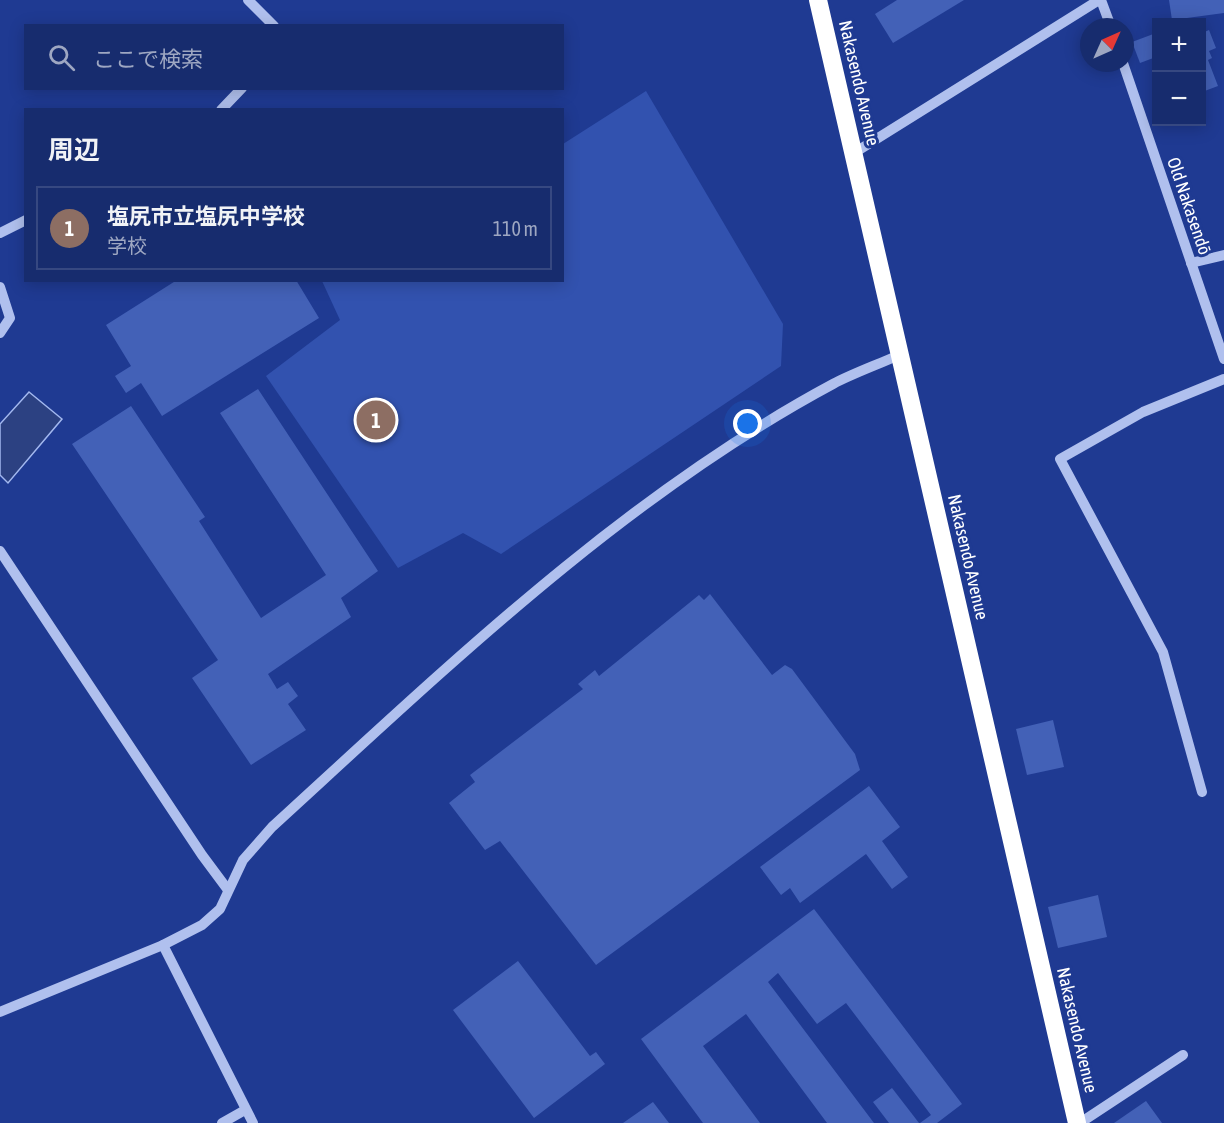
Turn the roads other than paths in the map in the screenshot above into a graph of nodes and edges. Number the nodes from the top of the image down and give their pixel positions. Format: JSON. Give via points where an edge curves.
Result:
{"nodes":[{"id":1,"x":248,"y":0,"type":"edge"},
{"id":2,"x":818,"y":0,"type":"edge"},
{"id":3,"x":1100,"y":0,"type":"edge"},
{"id":4,"x":1107,"y":18,"type":"edge"},
{"id":5,"x":272,"y":24,"type":"edge"},
{"id":6,"x":1126,"y":72,"type":"edge"},
{"id":7,"x":240,"y":90,"type":"edge"},
{"id":8,"x":223,"y":108,"type":"edge"},
{"id":9,"x":854,"y":153,"type":"junction"},
{"id":10,"x":24,"y":221,"type":"edge"},
{"id":11,"x":0,"y":233,"type":"edge"},
{"id":12,"x":1224,"y":255,"type":"edge"},
{"id":13,"x":1191,"y":263,"type":"junction"},
{"id":14,"x":0,"y":287,"type":"edge"},
{"id":15,"x":0,"y":333,"type":"edge"},
{"id":16,"x":899,"y":355,"type":"junction"},
{"id":17,"x":1224,"y":359,"type":"edge"},
{"id":18,"x":1224,"y":379,"type":"edge"},
{"id":19,"x":0,"y":551,"type":"edge"},
{"id":20,"x":1202,"y":792,"type":"dead end"},
{"id":21,"x":228,"y":890,"type":"junction"},
{"id":22,"x":163,"y":945,"type":"junction"},
{"id":23,"x":0,"y":1012,"type":"edge"},
{"id":24,"x":1182,"y":1055,"type":"dead end"},
{"id":25,"x":245,"y":1110,"type":"junction"},
{"id":26,"x":222,"y":1123,"type":"edge"},
{"id":27,"x":253,"y":1123,"type":"edge"},
{"id":28,"x":1078,"y":1123,"type":"edge"}],
"edges":[{"from":1,"to":5,"type":"street"},
{"from":2,"to":9,"type":"highway","name":"Nakasendo Avenue"},
{"from":3,"to":4,"type":"street"},
{"from":3,"to":9,"type":"street"},
{"from":6,"to":13,"type":"street","name":"Old Nakasendō"},
{"from":7,"to":8,"type":"street"},
{"from":9,"to":16,"type":"highway","name":"Nakasendo Avenue"},
{"from":10,"to":11,"type":"street"},
{"from":12,"to":13,"type":"street"},
{"from":13,"to":17,"type":"street","name":"Old Nakasendō"},
{"from":14,"to":15,"type":"street","via":[[10,318]]},
{"from":16,"to":21,"type":"street","via":[[834,383],[726,449],[644,505],[534,592],[272,827],[243,860]]},
{"from":16,"to":28,"type":"highway","name":"Nakasendo Avenue"},
{"from":18,"to":20,"type":"street","via":[[1143,411],[1060,459],[1163,652]]},
{"from":19,"to":21,"type":"street"},
{"from":21,"to":22,"type":"street","via":[[220,909],[202,925]]},
{"from":22,"to":23,"type":"street"},
{"from":22,"to":25,"type":"street"},
{"from":24,"to":28,"type":"street"},
{"from":25,"to":26,"type":"street"},
{"from":25,"to":27,"type":"street"}]}
